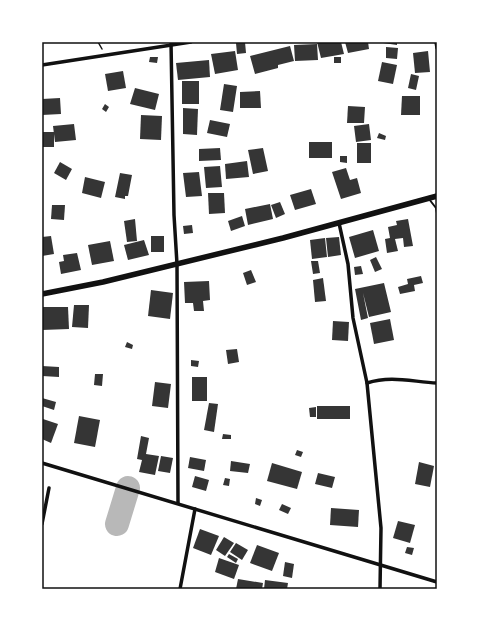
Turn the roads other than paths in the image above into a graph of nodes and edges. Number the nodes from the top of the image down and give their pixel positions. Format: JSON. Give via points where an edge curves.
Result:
{"nodes":[{"id":1,"x":191,"y":42,"type":"edge"},
{"id":2,"x":436,"y":42,"type":"edge"},
{"id":3,"x":171,"y":44,"type":"edge"},
{"id":4,"x":437,"y":48,"type":"edge"},
{"id":5,"x":42,"y":65,"type":"edge"},
{"id":6,"x":437,"y":196,"type":"edge"},
{"id":7,"x":428,"y":198,"type":"junction"},
{"id":8,"x":437,"y":213,"type":"edge"},
{"id":9,"x":340,"y":223,"type":"junction"},
{"id":10,"x":177,"y":264,"type":"junction"},
{"id":11,"x":42,"y":294,"type":"edge"},
{"id":12,"x":367,"y":383,"type":"junction"},
{"id":13,"x":437,"y":383,"type":"edge"},
{"id":14,"x":42,"y":463,"type":"edge"},
{"id":15,"x":49,"y":488,"type":"dead end"},
{"id":16,"x":178,"y":504,"type":"junction"},
{"id":17,"x":196,"y":509,"type":"junction"},
{"id":18,"x":42,"y":524,"type":"edge"},
{"id":19,"x":380,"y":564,"type":"junction"},
{"id":20,"x":437,"y":582,"type":"edge"},
{"id":21,"x":180,"y":589,"type":"edge"},
{"id":22,"x":380,"y":589,"type":"edge"}],
"edges":[{"from":1,"to":3,"type":"street"},
{"from":2,"to":4,"type":"street"},
{"from":3,"to":5,"type":"street"},
{"from":3,"to":10,"type":"street"},
{"from":6,"to":7,"type":"main road"},
{"from":7,"to":8,"type":"lane"},
{"from":7,"to":9,"type":"main road"},
{"from":9,"to":10,"type":"main road"},
{"from":9,"to":12,"type":"street","via":[[348,264],[353,318]]},
{"from":10,"to":11,"type":"main road"},
{"from":10,"to":16,"type":"street"},
{"from":12,"to":13,"type":"street","via":[[393,378]]},
{"from":12,"to":19,"type":"street","via":[[381,528]]},
{"from":14,"to":16,"type":"street"},
{"from":15,"to":18,"type":"street"},
{"from":16,"to":17,"type":"street"},
{"from":17,"to":19,"type":"street"},
{"from":17,"to":21,"type":"street"},
{"from":19,"to":20,"type":"street"},
{"from":19,"to":22,"type":"street"}]}
